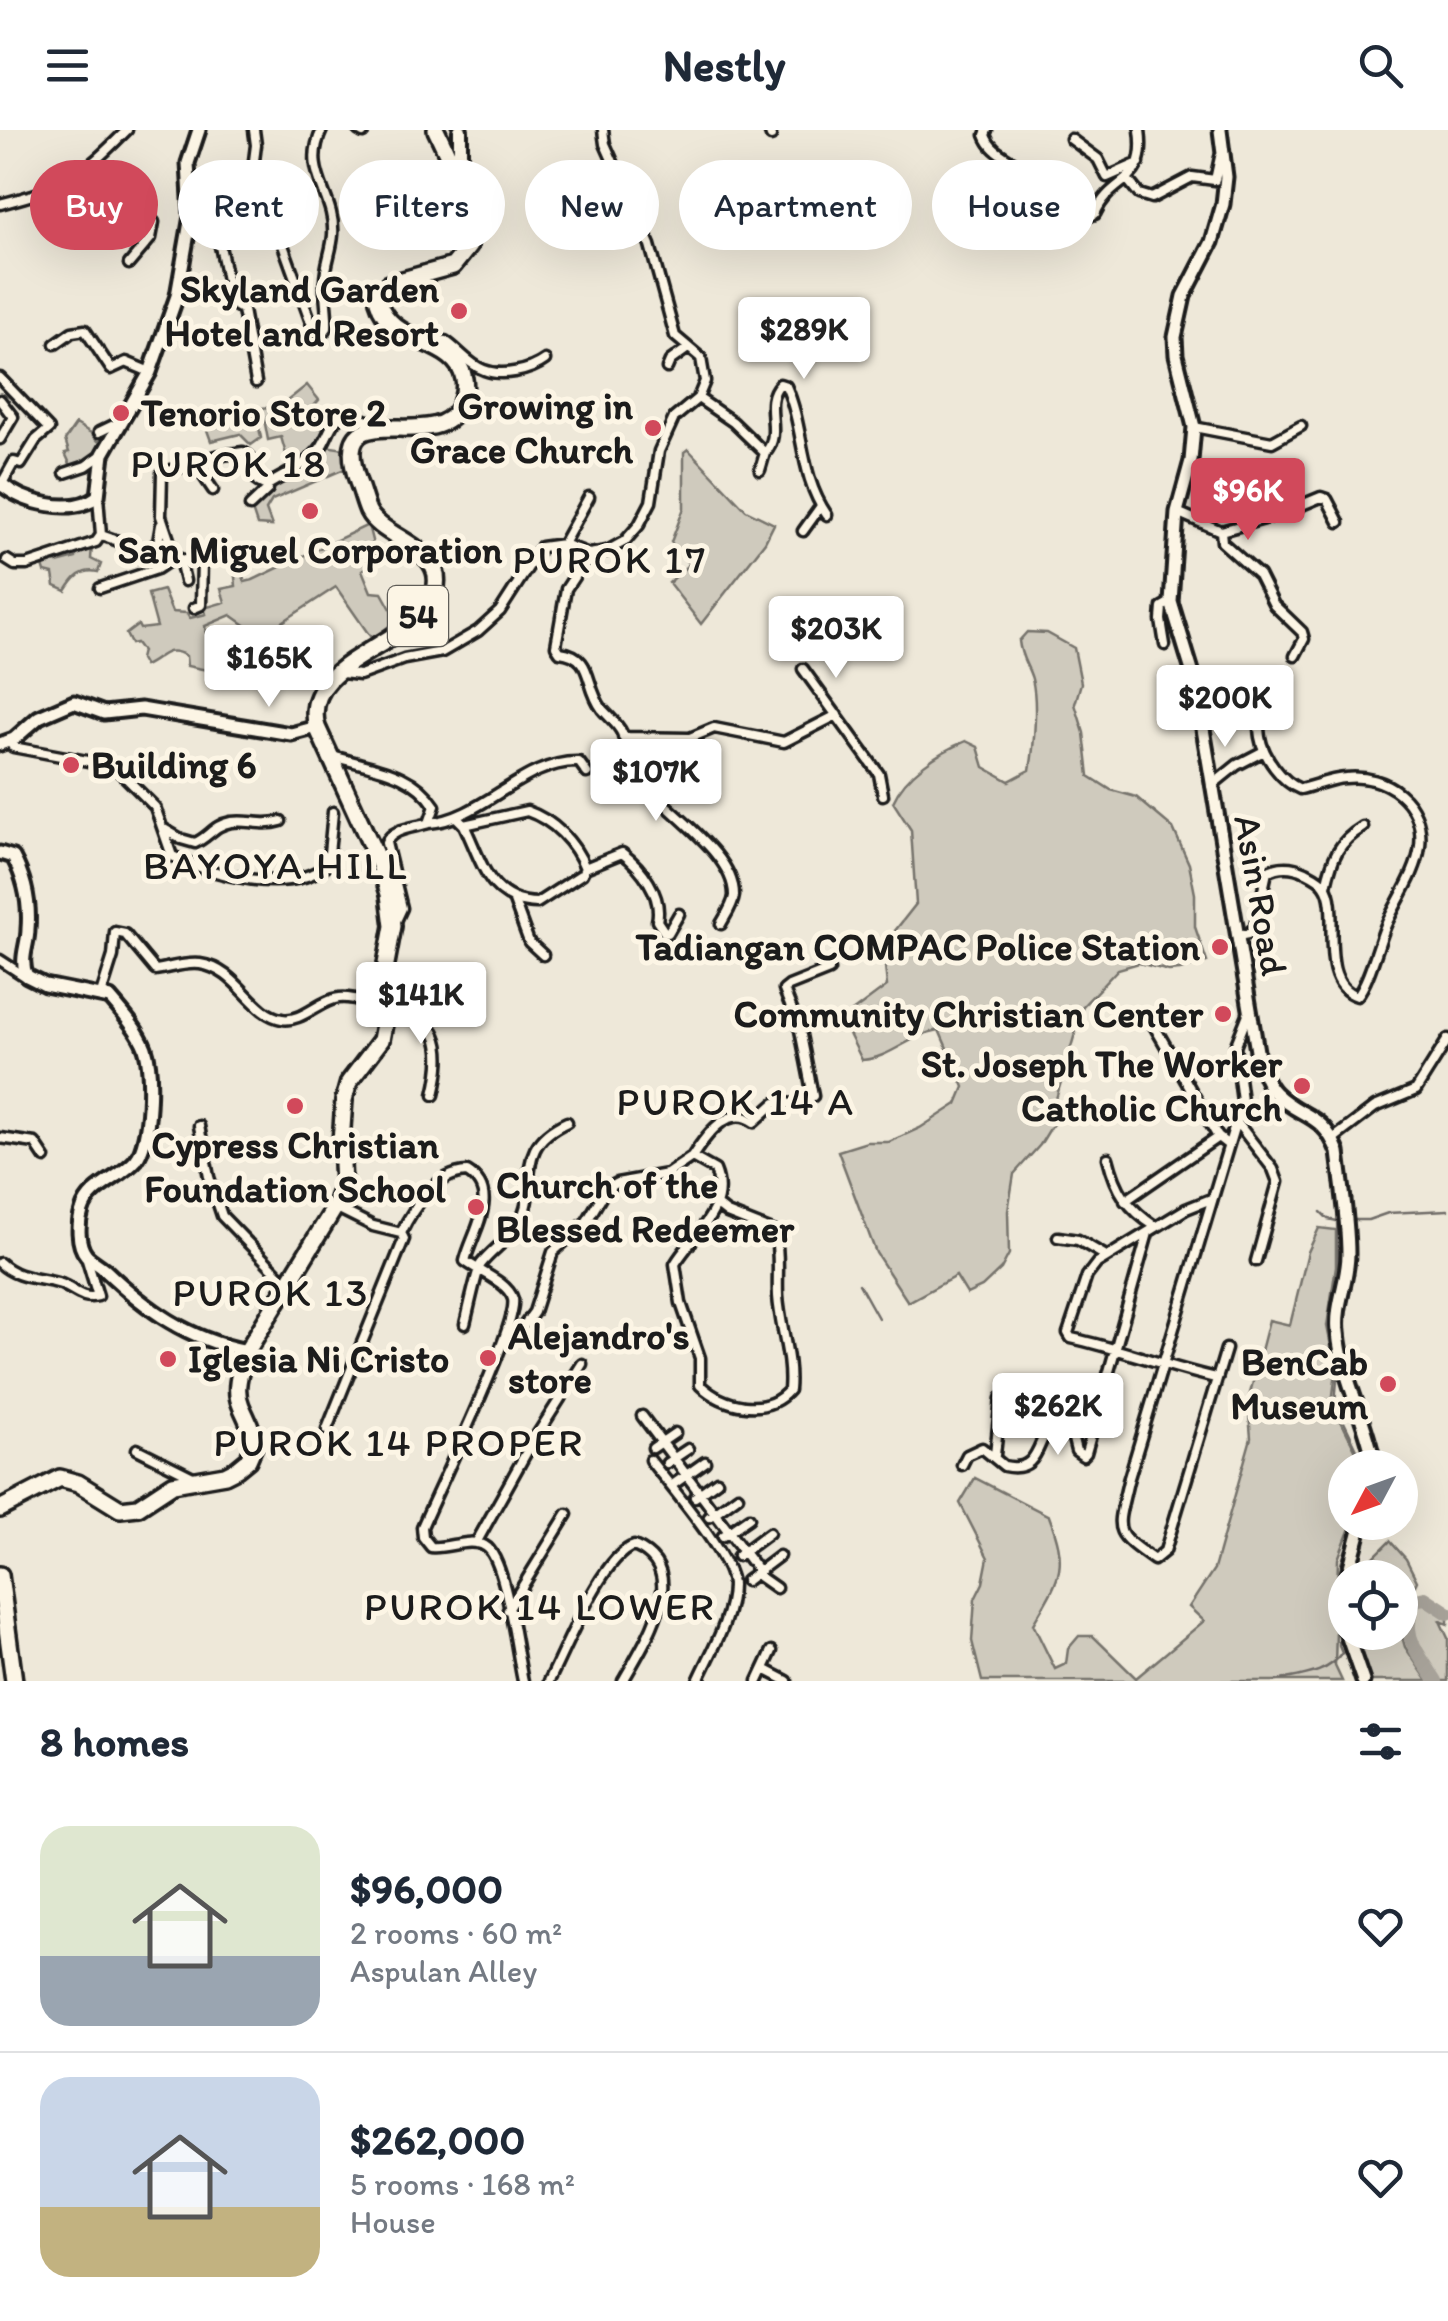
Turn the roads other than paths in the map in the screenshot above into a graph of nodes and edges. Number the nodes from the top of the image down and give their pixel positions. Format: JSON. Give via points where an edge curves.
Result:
{"nodes":[{"id":1,"x":127,"y":130,"type":"edge"},
{"id":2,"x":199,"y":130,"type":"edge"},
{"id":3,"x":254,"y":130,"type":"edge"},
{"id":4,"x":322,"y":130,"type":"edge"},
{"id":5,"x":436,"y":130,"type":"edge"},
{"id":6,"x":460,"y":130,"type":"edge"},
{"id":7,"x":602,"y":130,"type":"edge"},
{"id":8,"x":988,"y":130,"type":"edge"},
{"id":9,"x":1140,"y":130,"type":"edge"},
{"id":10,"x":1220,"y":130,"type":"edge"},
{"id":11,"x":1071,"y":139,"type":"dead end"},
{"id":12,"x":1222,"y":144,"type":"junction"},
{"id":13,"x":96,"y":160,"type":"edge"},
{"id":14,"x":189,"y":160,"type":"edge"},
{"id":15,"x":450,"y":160,"type":"edge"},
{"id":16,"x":461,"y":160,"type":"edge"},
{"id":17,"x":1140,"y":164,"type":"junction"},
{"id":18,"x":1127,"y":179,"type":"junction"},
{"id":19,"x":30,"y":196,"type":"edge"},
{"id":20,"x":0,"y":204,"type":"edge"},
{"id":21,"x":140,"y":250,"type":"edge"},
{"id":22,"x":187,"y":250,"type":"edge"},
{"id":23,"x":219,"y":250,"type":"edge"},
{"id":24,"x":466,"y":250,"type":"edge"},
{"id":25,"x":128,"y":264,"type":"dead end"},
{"id":26,"x":55,"y":344,"type":"dead end"},
{"id":27,"x":434,"y":347,"type":"junction"},
{"id":28,"x":688,"y":348,"type":"junction"},
{"id":29,"x":545,"y":360,"type":"dead end"},
{"id":30,"x":667,"y":368,"type":"dead end"},
{"id":31,"x":150,"y":372,"type":"junction"},
{"id":32,"x":0,"y":378,"type":"edge"},
{"id":33,"x":256,"y":382,"type":"dead end"},
{"id":34,"x":698,"y":398,"type":"junction"},
{"id":35,"x":0,"y":400,"type":"edge"},
{"id":36,"x":126,"y":419,"type":"junction"},
{"id":37,"x":1301,"y":426,"type":"dead end"},
{"id":38,"x":1194,"y":427,"type":"junction"},
{"id":39,"x":388,"y":428,"type":"junction"},
{"id":40,"x":98,"y":432,"type":"dead end"},
{"id":41,"x":0,"y":438,"type":"edge"},
{"id":42,"x":765,"y":453,"type":"junction"},
{"id":43,"x":102,"y":454,"type":"junction"},
{"id":44,"x":194,"y":462,"type":"junction"},
{"id":45,"x":760,"y":470,"type":"dead end"},
{"id":46,"x":65,"y":473,"type":"dead end"},
{"id":47,"x":1,"y":485,"type":"edge"},
{"id":48,"x":266,"y":486,"type":"junction"},
{"id":49,"x":212,"y":490,"type":"dead end"},
{"id":50,"x":98,"y":496,"type":"junction"},
{"id":51,"x":590,"y":497,"type":"dead end"},
{"id":52,"x":250,"y":506,"type":"dead end"},
{"id":53,"x":821,"y":506,"type":"junction"},
{"id":54,"x":1177,"y":512,"type":"junction"},
{"id":55,"x":827,"y":515,"type":"dead end"},
{"id":56,"x":162,"y":520,"type":"junction"},
{"id":57,"x":1339,"y":522,"type":"dead end"},
{"id":58,"x":803,"y":531,"type":"dead end"},
{"id":59,"x":1220,"y":532,"type":"junction"},
{"id":60,"x":101,"y":535,"type":"junction"},
{"id":61,"x":118,"y":542,"type":"dead end"},
{"id":62,"x":562,"y":544,"type":"junction"},
{"id":63,"x":588,"y":554,"type":"junction"},
{"id":64,"x":138,"y":557,"type":"dead end"},
{"id":65,"x":178,"y":559,"type":"junction"},
{"id":66,"x":202,"y":559,"type":"junction"},
{"id":67,"x":7,"y":560,"type":"dead end"},
{"id":68,"x":244,"y":567,"type":"dead end"},
{"id":69,"x":185,"y":581,"type":"dead end"},
{"id":70,"x":100,"y":588,"type":"dead end"},
{"id":71,"x":1171,"y":602,"type":"junction"},
{"id":72,"x":194,"y":608,"type":"dead end"},
{"id":73,"x":1166,"y":645,"type":"dead end"},
{"id":74,"x":1295,"y":656,"type":"dead end"},
{"id":75,"x":802,"y":670,"type":"dead end"},
{"id":76,"x":338,"y":672,"type":"junction"},
{"id":77,"x":1243,"y":692,"type":"dead end"},
{"id":78,"x":837,"y":715,"type":"junction"},
{"id":79,"x":318,"y":728,"type":"junction"},
{"id":80,"x":623,"y":737,"type":"junction"},
{"id":81,"x":5,"y":743,"type":"edge"},
{"id":82,"x":1264,"y":751,"type":"junction"},
{"id":83,"x":333,"y":756,"type":"junction"},
{"id":84,"x":587,"y":773,"type":"dead end"},
{"id":85,"x":1211,"y":786,"type":"junction"},
{"id":86,"x":883,"y":795,"type":"dead end"},
{"id":87,"x":333,"y":812,"type":"dead end"},
{"id":88,"x":281,"y":821,"type":"dead end"},
{"id":89,"x":461,"y":822,"type":"junction"},
{"id":90,"x":428,"y":824,"type":"junction"},
{"id":91,"x":1363,"y":827,"type":"dead end"},
{"id":92,"x":164,"y":829,"type":"junction"},
{"id":93,"x":0,"y":853,"type":"edge"},
{"id":94,"x":585,"y":868,"type":"junction"},
{"id":95,"x":1326,"y":886,"type":"junction"},
{"id":96,"x":514,"y":901,"type":"junction"},
{"id":97,"x":680,"y":914,"type":"dead end"},
{"id":98,"x":721,"y":924,"type":"dead end"},
{"id":99,"x":393,"y":926,"type":"junction"},
{"id":100,"x":1238,"y":936,"type":"junction"},
{"id":101,"x":543,"y":955,"type":"dead end"},
{"id":102,"x":0,"y":960,"type":"edge"},
{"id":103,"x":829,"y":970,"type":"dead end"},
{"id":104,"x":30,"y":979,"type":"junction"},
{"id":105,"x":106,"y":996,"type":"junction"},
{"id":106,"x":385,"y":1007,"type":"junction"},
{"id":107,"x":1251,"y":1008,"type":"junction"},
{"id":108,"x":1149,"y":1017,"type":"dead end"},
{"id":109,"x":1448,"y":1039,"type":"edge"},
{"id":110,"x":434,"y":1096,"type":"dead end"},
{"id":111,"x":1235,"y":1120,"type":"junction"},
{"id":112,"x":567,"y":1122,"type":"dead end"},
{"id":113,"x":199,"y":1126,"type":"dead end"},
{"id":114,"x":1218,"y":1137,"type":"junction"},
{"id":115,"x":0,"y":1138,"type":"edge"},
{"id":116,"x":1333,"y":1139,"type":"junction"},
{"id":117,"x":1227,"y":1144,"type":"junction"},
{"id":118,"x":692,"y":1157,"type":"junction"},
{"id":119,"x":45,"y":1158,"type":"dead end"},
{"id":120,"x":1108,"y":1158,"type":"dead end"},
{"id":121,"x":1211,"y":1199,"type":"junction"},
{"id":122,"x":1124,"y":1202,"type":"junction"},
{"id":123,"x":717,"y":1205,"type":"junction"},
{"id":124,"x":335,"y":1207,"type":"junction"},
{"id":125,"x":1152,"y":1230,"type":"junction"},
{"id":126,"x":401,"y":1234,"type":"junction"},
{"id":127,"x":1058,"y":1236,"type":"dead end"},
{"id":128,"x":86,"y":1255,"type":"junction"},
{"id":129,"x":1106,"y":1256,"type":"junction"},
{"id":130,"x":1256,"y":1261,"type":"dead end"},
{"id":131,"x":0,"y":1263,"type":"edge"},
{"id":132,"x":478,"y":1270,"type":"junction"},
{"id":133,"x":287,"y":1283,"type":"junction"},
{"id":134,"x":465,"y":1324,"type":"dead end"},
{"id":135,"x":504,"y":1343,"type":"junction"},
{"id":136,"x":1115,"y":1347,"type":"junction"},
{"id":137,"x":1226,"y":1349,"type":"dead end"},
{"id":138,"x":246,"y":1351,"type":"junction"},
{"id":139,"x":582,"y":1364,"type":"dead end"},
{"id":140,"x":1164,"y":1366,"type":"junction"},
{"id":141,"x":1216,"y":1378,"type":"junction"},
{"id":142,"x":1002,"y":1398,"type":"dead end"},
{"id":143,"x":642,"y":1416,"type":"dead end"},
{"id":144,"x":328,"y":1428,"type":"dead end"},
{"id":145,"x":675,"y":1433,"type":"dead end"},
{"id":146,"x":658,"y":1445,"type":"junction"},
{"id":147,"x":137,"y":1449,"type":"dead end"},
{"id":148,"x":688,"y":1449,"type":"dead end"},
{"id":149,"x":1372,"y":1450,"type":"edge"},
{"id":150,"x":995,"y":1455,"type":"junction"},
{"id":151,"x":650,"y":1460,"type":"dead end"},
{"id":152,"x":670,"y":1460,"type":"junction"},
{"id":153,"x":706,"y":1462,"type":"dead end"},
{"id":154,"x":962,"y":1465,"type":"dead end"},
{"id":155,"x":686,"y":1475,"type":"junction"},
{"id":156,"x":195,"y":1478,"type":"junction"},
{"id":157,"x":717,"y":1481,"type":"dead end"},
{"id":158,"x":670,"y":1486,"type":"junction"},
{"id":159,"x":697,"y":1495,"type":"junction"},
{"id":160,"x":738,"y":1496,"type":"dead end"},
{"id":161,"x":0,"y":1509,"type":"edge"},
{"id":162,"x":567,"y":1514,"type":"dead end"},
{"id":163,"x":712,"y":1514,"type":"junction"},
{"id":164,"x":749,"y":1518,"type":"dead end"},
{"id":165,"x":769,"y":1533,"type":"dead end"},
{"id":166,"x":726,"y":1534,"type":"junction"},
{"id":167,"x":476,"y":1543,"type":"junction"},
{"id":168,"x":741,"y":1554,"type":"junction"},
{"id":169,"x":779,"y":1556,"type":"dead end"},
{"id":170,"x":758,"y":1573,"type":"junction"},
{"id":171,"x":0,"y":1575,"type":"edge"},
{"id":172,"x":746,"y":1581,"type":"dead end"},
{"id":173,"x":776,"y":1588,"type":"dead end"},
{"id":174,"x":1,"y":1593,"type":"edge"},
{"id":175,"x":508,"y":1610,"type":"junction"},
{"id":176,"x":1352,"y":1650,"type":"edge"},
{"id":177,"x":772,"y":1651,"type":"dead end"},
{"id":178,"x":6,"y":1656,"type":"edge"},
{"id":179,"x":764,"y":1669,"type":"junction"},
{"id":180,"x":14,"y":1681,"type":"edge"},
{"id":181,"x":523,"y":1681,"type":"edge"},
{"id":182,"x":549,"y":1681,"type":"edge"},
{"id":183,"x":624,"y":1681,"type":"edge"},
{"id":184,"x":698,"y":1681,"type":"edge"},
{"id":185,"x":758,"y":1681,"type":"edge"},
{"id":186,"x":788,"y":1681,"type":"edge"},
{"id":187,"x":1363,"y":1681,"type":"edge"}],
"edges":[{"from":1,"to":13,"type":"street"},
{"from":2,"to":14,"type":"street"},
{"from":3,"to":4,"type":"street","via":[[251,184],[320,335],[327,328],[325,275],[334,230],[315,173]]},
{"from":5,"to":15,"type":"highway"},
{"from":6,"to":16,"type":"main road"},
{"from":7,"to":28,"type":"street","via":[[650,245],[675,336]]},
{"from":8,"to":18,"type":"street","via":[[990,146],[1025,172],[1034,197],[1058,226],[1094,214],[1101,198]]},
{"from":9,"to":17,"type":"street"},
{"from":10,"to":12,"type":"street","name":"Asin Road"},
{"from":11,"to":17,"type":"street","via":[[1098,158],[1108,176]]},
{"from":12,"to":18,"type":"street","via":[[1215,180],[1192,177],[1147,199]]},
{"from":12,"to":38,"type":"street","name":"Asin Road","via":[[1220,216],[1184,296],[1175,337]]},
{"from":17,"to":18,"type":"street"},
{"from":19,"to":20,"type":"street"},
{"from":21,"to":25,"type":"street"},
{"from":22,"to":31,"type":"street"},
{"from":23,"to":33,"type":"street","via":[[231,303],[243,310]]},
{"from":24,"to":27,"type":"highway","via":[[453,266],[388,284],[378,296],[392,326]]},
{"from":26,"to":31,"type":"street","via":[[85,330],[110,369],[126,362]]},
{"from":27,"to":29,"type":"street","via":[[445,341],[489,372],[526,371]]},
{"from":27,"to":39,"type":"highway","via":[[463,373],[456,412],[435,426]]},
{"from":28,"to":30,"type":"street"},
{"from":28,"to":34,"type":"street","via":[[705,371]]},
{"from":31,"to":36,"type":"street"},
{"from":32,"to":47,"type":"street","via":[[50,428],[21,464],[14,462]]},
{"from":34,"to":42,"type":"street"},
{"from":34,"to":63,"type":"street","via":[[670,426],[639,525],[615,548]]},
{"from":35,"to":41,"type":"street","via":[[13,417]]},
{"from":36,"to":40,"type":"street"},
{"from":36,"to":43,"type":"street"},
{"from":37,"to":38,"type":"street","via":[[1272,442]]},
{"from":38,"to":54,"type":"street","name":"Asin Road"},
{"from":39,"to":48,"type":"street","via":[[344,413],[310,458]]},
{"from":39,"to":76,"type":"highway","number":"54","via":[[358,436],[353,467],[377,523],[428,559],[434,593],[421,614]]},
{"from":42,"to":45,"type":"street"},
{"from":42,"to":53,"type":"street","via":[[775,430],[773,391],[783,384],[796,411],[806,476]]},
{"from":43,"to":46,"type":"street"},
{"from":43,"to":50,"type":"street"},
{"from":44,"to":48,"type":"street","via":[[246,453]]},
{"from":44,"to":49,"type":"street"},
{"from":44,"to":56,"type":"street","via":[[162,473]]},
{"from":47,"to":50,"type":"street","via":[[19,497],[64,505],[82,506]]},
{"from":48,"to":52,"type":"street"},
{"from":50,"to":60,"type":"street"},
{"from":51,"to":62,"type":"street"},
{"from":53,"to":55,"type":"street"},
{"from":53,"to":58,"type":"street"},
{"from":54,"to":59,"type":"street"},
{"from":54,"to":71,"type":"street","name":"Asin Road"},
{"from":56,"to":64,"type":"street","via":[[158,542]]},
{"from":56,"to":65,"type":"street"},
{"from":57,"to":59,"type":"street","via":[[1321,497]]},
{"from":59,"to":74,"type":"street","via":[[1225,546],[1259,576],[1270,599],[1302,632]]},
{"from":60,"to":61,"type":"street"},
{"from":60,"to":67,"type":"street","via":[[27,565]]},
{"from":62,"to":63,"type":"street"},
{"from":62,"to":76,"type":"street","via":[[536,550],[491,621],[442,652],[360,675]]},
{"from":63,"to":80,"type":"street","via":[[566,589],[556,646],[582,659],[593,693]]},
{"from":65,"to":66,"type":"street"},
{"from":65,"to":69,"type":"street"},
{"from":65,"to":70,"type":"street"},
{"from":66,"to":68,"type":"street","via":[[240,553]]},
{"from":66,"to":72,"type":"street","via":[[201,604]]},
{"from":71,"to":73,"type":"street","via":[[1161,614]]},
{"from":71,"to":85,"type":"street","name":"Asin Road","via":[[1195,682]]},
{"from":75,"to":78,"type":"street"},
{"from":76,"to":79,"type":"highway","number":"54","via":[[315,702]]},
{"from":77,"to":82,"type":"street","via":[[1256,703]]},
{"from":78,"to":80,"type":"street","via":[[784,742],[714,728],[690,738]]},
{"from":78,"to":86,"type":"street","via":[[879,774]]},
{"from":79,"to":81,"type":"street","via":[[290,734],[141,709],[104,713],[74,702],[39,716]]},
{"from":79,"to":83,"type":"highway"},
{"from":80,"to":98,"type":"street","via":[[636,774],[724,866],[734,899]]},
{"from":81,"to":92,"type":"street","via":[[114,766],[154,807]]},
{"from":82,"to":85,"type":"street"},
{"from":82,"to":95,"type":"street","via":[[1294,788],[1346,778],[1382,781],[1406,799],[1417,818],[1414,866],[1357,996],[1347,991],[1333,962]]},
{"from":83,"to":90,"type":"street","via":[[412,781],[434,806]]},
{"from":83,"to":99,"type":"highway","via":[[380,865]]},
{"from":84,"to":89,"type":"street","via":[[579,762],[567,762],[534,774]]},
{"from":85,"to":100,"type":"street","name":"Asin Road"},
{"from":87,"to":92,"type":"street","via":[[328,864],[315,875],[278,882],[176,858]]},
{"from":88,"to":92,"type":"street","via":[[232,822],[195,843]]},
{"from":89,"to":90,"type":"street"},
{"from":89,"to":94,"type":"street","via":[[527,811],[565,835]]},
{"from":89,"to":96,"type":"street","via":[[492,881]]},
{"from":90,"to":99,"type":"street","via":[[396,832],[386,843],[402,908]]},
{"from":91,"to":95,"type":"street","via":[[1334,853]]},
{"from":93,"to":104,"type":"street","via":[[14,857],[23,880],[23,964]]},
{"from":94,"to":96,"type":"street","via":[[536,903]]},
{"from":94,"to":97,"type":"street","via":[[625,854],[654,890],[665,933]]},
{"from":95,"to":100,"type":"street","via":[[1300,869],[1273,868],[1264,876],[1255,927]]},
{"from":96,"to":101,"type":"street","via":[[530,942]]},
{"from":99,"to":106,"type":"highway"},
{"from":100,"to":107,"type":"street","name":"Asin Road"},
{"from":102,"to":104,"type":"street"},
{"from":103,"to":118,"type":"street","via":[[784,990],[813,1096],[800,1104],[775,1103],[754,1122],[729,1117],[710,1130]]},
{"from":104,"to":105,"type":"street"},
{"from":105,"to":106,"type":"street","via":[[115,932],[125,934],[154,970],[190,964],[224,972],[282,1019],[336,998]]},
{"from":105,"to":128,"type":"street","via":[[146,1053],[146,1134],[134,1162],[83,1206],[78,1231]]},
{"from":106,"to":110,"type":"street","via":[[420,1018],[439,1041]]},
{"from":106,"to":124,"type":"highway","via":[[380,1040],[344,1100],[343,1185]]},
{"from":107,"to":111,"type":"street","via":[[1235,1047],[1243,1094]]},
{"from":107,"to":116,"type":"street","name":"Asin Road","via":[[1268,1084]]},
{"from":108,"to":114,"type":"street"},
{"from":109,"to":116,"type":"street","via":[[1416,1090],[1375,1107]]},
{"from":111,"to":117,"type":"street"},
{"from":111,"to":130,"type":"street","via":[[1278,1182]]},
{"from":112,"to":132,"type":"street","via":[[550,1130],[535,1150],[521,1218]]},
{"from":113,"to":133,"type":"street","via":[[222,1216]]},
{"from":114,"to":117,"type":"street"},
{"from":114,"to":122,"type":"street"},
{"from":115,"to":119,"type":"street","via":[[36,1143]]},
{"from":116,"to":149,"type":"street","via":[[1348,1253],[1338,1331]]},
{"from":117,"to":121,"type":"street"},
{"from":118,"to":123,"type":"street","via":[[715,1170]]},
{"from":118,"to":135,"type":"street","via":[[667,1174],[606,1189],[587,1221],[553,1252],[534,1312]]},
{"from":120,"to":122,"type":"street"},
{"from":121,"to":125,"type":"street"},
{"from":121,"to":140,"type":"street"},
{"from":122,"to":125,"type":"street"},
{"from":123,"to":123,"type":"street","via":[[675,1264],[700,1358],[700,1386],[732,1404],[771,1402],[789,1390],[790,1374],[775,1232]]},
{"from":124,"to":126,"type":"street"},
{"from":124,"to":133,"type":"highway"},
{"from":125,"to":129,"type":"street"},
{"from":125,"to":136,"type":"street"},
{"from":126,"to":132,"type":"street","via":[[435,1185],[467,1172],[484,1198],[466,1258]]},
{"from":126,"to":144,"type":"street"},
{"from":127,"to":129,"type":"street"},
{"from":128,"to":131,"type":"street","via":[[98,1296],[90,1298]]},
{"from":128,"to":138,"type":"street","via":[[157,1315]]},
{"from":129,"to":136,"type":"street","via":[[1086,1276],[1068,1333]]},
{"from":132,"to":134,"type":"street"},
{"from":132,"to":135,"type":"street","via":[[513,1298]]},
{"from":133,"to":138,"type":"highway"},
{"from":135,"to":167,"type":"street","via":[[422,1526],[431,1548]]},
{"from":136,"to":140,"type":"street"},
{"from":136,"to":150,"type":"street","via":[[1083,1456],[1067,1422],[1058,1418],[1030,1462],[1010,1468]]},
{"from":137,"to":141,"type":"street"},
{"from":138,"to":156,"type":"highway","via":[[238,1397],[254,1449],[225,1475]]},
{"from":139,"to":167,"type":"street"},
{"from":140,"to":141,"type":"street"},
{"from":140,"to":141,"type":"street","via":[[1118,1526],[1122,1537],[1154,1560],[1165,1551]]},
{"from":142,"to":150,"type":"street"},
{"from":143,"to":146,"type":"street"},
{"from":145,"to":146,"type":"street"},
{"from":146,"to":152,"type":"street"},
{"from":147,"to":156,"type":"street"},
{"from":148,"to":152,"type":"street"},
{"from":150,"to":154,"type":"street","via":[[982,1448]]},
{"from":151,"to":158,"type":"street"},
{"from":152,"to":155,"type":"street"},
{"from":153,"to":155,"type":"street"},
{"from":155,"to":158,"type":"street"},
{"from":155,"to":159,"type":"street"},
{"from":156,"to":161,"type":"highway","via":[[128,1509],[60,1478]]},
{"from":157,"to":159,"type":"street"},
{"from":158,"to":184,"type":"street","via":[[732,1579],[729,1606]]},
{"from":159,"to":163,"type":"street"},
{"from":160,"to":163,"type":"street"},
{"from":162,"to":175,"type":"street"},
{"from":163,"to":166,"type":"street"},
{"from":164,"to":166,"type":"street"},
{"from":165,"to":168,"type":"street"},
{"from":166,"to":168,"type":"street"},
{"from":167,"to":175,"type":"street","via":[[497,1561]]},
{"from":168,"to":170,"type":"street"},
{"from":169,"to":170,"type":"street"},
{"from":170,"to":172,"type":"street"},
{"from":170,"to":173,"type":"street"},
{"from":171,"to":174,"type":"highway"},
{"from":174,"to":178,"type":"highway"},
{"from":175,"to":181,"type":"street"},
{"from":176,"to":187,"type":"street"},
{"from":177,"to":179,"type":"street"},
{"from":178,"to":180,"type":"highway"},
{"from":179,"to":185,"type":"street"},
{"from":179,"to":186,"type":"street"},
{"from":182,"to":183,"type":"street","via":[[602,1574],[634,1546],[654,1563],[663,1592]]}]}
